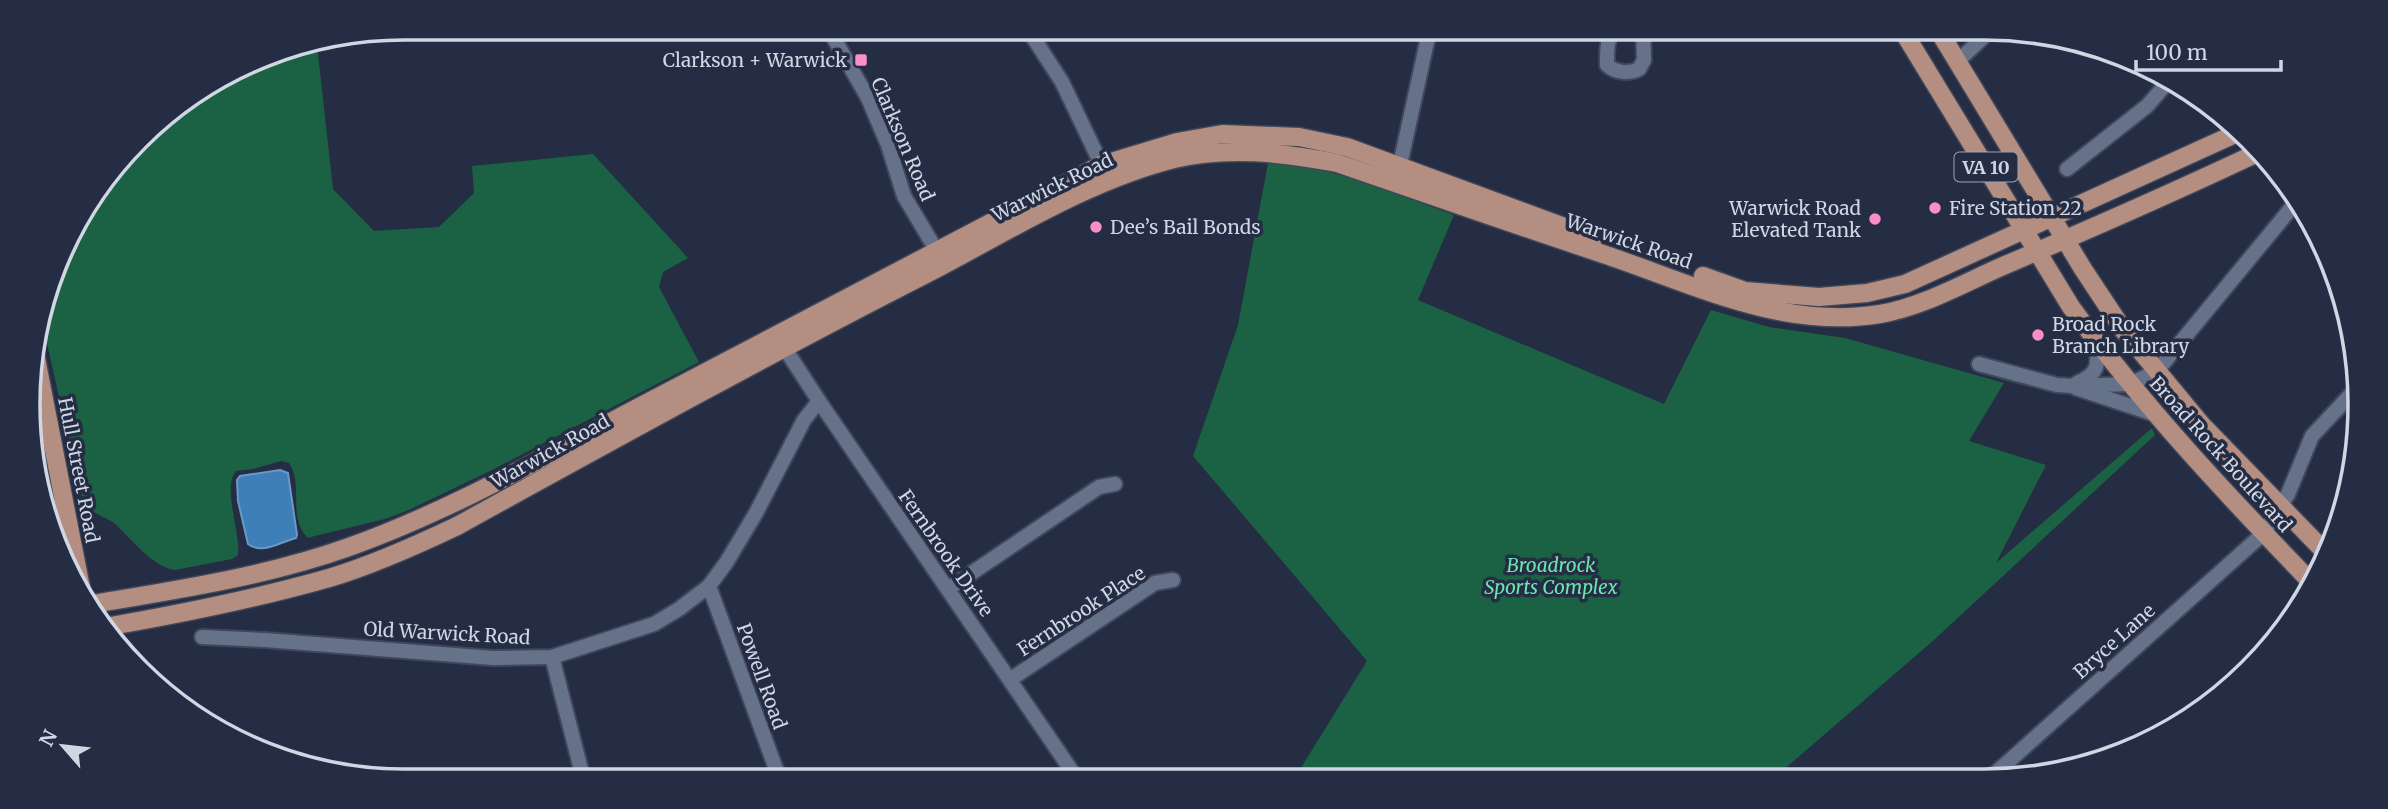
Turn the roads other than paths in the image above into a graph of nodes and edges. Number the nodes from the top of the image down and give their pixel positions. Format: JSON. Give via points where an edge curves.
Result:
{"nodes":[{"id":1,"x":835,"y":40,"type":"edge"},
{"id":2,"x":1035,"y":40,"type":"edge"},
{"id":3,"x":1427,"y":40,"type":"edge"},
{"id":4,"x":1908,"y":40,"type":"edge"},
{"id":5,"x":1944,"y":40,"type":"edge"},
{"id":6,"x":1980,"y":40,"type":"edge"},
{"id":7,"x":1957,"y":62,"type":"junction"},
{"id":8,"x":2163,"y":87,"type":"edge"},
{"id":9,"x":2229,"y":136,"type":"edge"},
{"id":10,"x":2250,"y":156,"type":"edge"},
{"id":11,"x":2067,"y":169,"type":"dead end"},
{"id":12,"x":1105,"y":172,"type":"junction"},
{"id":13,"x":1398,"y":175,"type":"junction"},
{"id":14,"x":2290,"y":209,"type":"edge"},
{"id":15,"x":2051,"y":216,"type":"junction"},
{"id":16,"x":2025,"y":229,"type":"junction"},
{"id":17,"x":2066,"y":240,"type":"junction"},
{"id":18,"x":2039,"y":251,"type":"junction"},
{"id":19,"x":941,"y":257,"type":"junction"},
{"id":20,"x":2096,"y":340,"type":"junction"},
{"id":21,"x":780,"y":341,"type":"junction"},
{"id":22,"x":1979,"y":364,"type":"dead end"},
{"id":23,"x":2157,"y":371,"type":"junction"},
{"id":24,"x":2130,"y":384,"type":"junction"},
{"id":25,"x":2072,"y":386,"type":"junction"},
{"id":26,"x":41,"y":390,"type":"edge"},
{"id":27,"x":2348,"y":398,"type":"edge"},
{"id":28,"x":819,"y":401,"type":"junction"},
{"id":29,"x":2154,"y":414,"type":"junction"},
{"id":30,"x":1115,"y":484,"type":"dead end"},
{"id":31,"x":2281,"y":507,"type":"junction"},
{"id":32,"x":2264,"y":533,"type":"junction"},
{"id":33,"x":2319,"y":546,"type":"edge"},
{"id":34,"x":75,"y":560,"type":"edge"},
{"id":35,"x":2305,"y":576,"type":"edge"},
{"id":36,"x":1173,"y":580,"type":"dead end"},
{"id":37,"x":709,"y":586,"type":"junction"},
{"id":38,"x":948,"y":589,"type":"junction"},
{"id":39,"x":99,"y":603,"type":"edge"},
{"id":40,"x":115,"y":625,"type":"edge"},
{"id":41,"x":202,"y":637,"type":"dead end"},
{"id":42,"x":552,"y":657,"type":"junction"},
{"id":43,"x":1011,"y":679,"type":"junction"},
{"id":44,"x":2001,"y":768,"type":"edge"},
{"id":45,"x":581,"y":769,"type":"edge"},
{"id":46,"x":776,"y":769,"type":"edge"},
{"id":47,"x":1071,"y":769,"type":"edge"}],
"edges":[{"from":1,"to":19,"type":"street","name":"Clarkson Road","via":[[868,98],[904,196]]},
{"from":2,"to":12,"type":"street","via":[[1062,82]]},
{"from":3,"to":13,"type":"street"},
{"from":4,"to":16,"type":"main road","name":"Broad Rock Boulevard","number":"VA 10"},
{"from":5,"to":7,"type":"main road","name":"Broad Rock Boulevard","number":"VA 10"},
{"from":6,"to":7,"type":"street"},
{"from":7,"to":15,"type":"main road","name":"Broad Rock Boulevard","number":"VA 10"},
{"from":8,"to":11,"type":"street","via":[[2147,106]]},
{"from":9,"to":15,"type":"main road","name":"Warwick Road"},
{"from":10,"to":17,"type":"main road","name":"Warwick Road"},
{"from":12,"to":13,"type":"main road","name":"Warwick Road","via":[[1177,142],[1222,134],[1299,138],[1348,147]]},
{"from":12,"to":19,"type":"main road","name":"Warwick Road"},
{"from":13,"to":16,"type":"main road","name":"Warwick Road","via":[[1745,291],[1767,294],[1839,297],[1905,284]]},
{"from":13,"to":18,"type":"main road","name":"Warwick Road","via":[[1749,306],[1784,313],[1879,314]]},
{"from":14,"to":23,"type":"street"},
{"from":15,"to":16,"type":"main road","name":"Warwick Road"},
{"from":15,"to":17,"type":"main road","name":"Broad Rock Boulevard","number":"VA 10"},
{"from":16,"to":18,"type":"main road","name":"Broad Rock Boulevard","number":"VA 10"},
{"from":17,"to":18,"type":"main road","name":"Warwick Road"},
{"from":17,"to":23,"type":"main road","name":"Broad Rock Boulevard","number":"VA 10","via":[[2124,331]]},
{"from":18,"to":20,"type":"main road","name":"Broad Rock Boulevard","number":"VA 10"},
{"from":19,"to":21,"type":"main road","name":"Warwick Road"},
{"from":20,"to":24,"type":"main road","name":"Broad Rock Boulevard","number":"VA 10"},
{"from":20,"to":25,"type":"street","via":[[2095,372]]},
{"from":21,"to":28,"type":"street","name":"Fernbrook Drive"},
{"from":21,"to":39,"type":"main road","name":"Warwick Road","via":[[491,484],[347,548],[200,586]]},
{"from":21,"to":40,"type":"main road","name":"Warwick Road","via":[[457,526],[403,552],[330,578]]},
{"from":22,"to":25,"type":"street"},
{"from":23,"to":24,"type":"street"},
{"from":23,"to":31,"type":"main road","name":"Broad Rock Boulevard","number":"VA 10"},
{"from":24,"to":25,"type":"street"},
{"from":24,"to":29,"type":"main road","name":"Broad Rock Boulevard","number":"VA 10"},
{"from":25,"to":29,"type":"street"},
{"from":26,"to":34,"type":"main road","name":"Hull Street Road"},
{"from":27,"to":31,"type":"street","name":"Bryce Lane","via":[[2312,436]]},
{"from":28,"to":37,"type":"street","name":"Old Warwick Road"},
{"from":28,"to":38,"type":"street","name":"Fernbrook Drive"},
{"from":29,"to":32,"type":"main road","name":"Broad Rock Boulevard","number":"VA 10"},
{"from":30,"to":38,"type":"street","via":[[1099,487]]},
{"from":31,"to":32,"type":"street","name":"Bryce Lane"},
{"from":31,"to":33,"type":"main road","name":"Broad Rock Boulevard","number":"VA 10"},
{"from":32,"to":35,"type":"main road","name":"Broad Rock Boulevard","number":"VA 10"},
{"from":32,"to":44,"type":"street","name":"Bryce Lane"},
{"from":36,"to":43,"type":"street","name":"Fernbrook Place","via":[[1155,583]]},
{"from":37,"to":42,"type":"street","name":"Old Warwick Road","via":[[654,624]]},
{"from":37,"to":46,"type":"street","name":"Powell Road"},
{"from":38,"to":43,"type":"street","name":"Fernbrook Drive"},
{"from":41,"to":42,"type":"street","name":"Old Warwick Road","via":[[493,658]]},
{"from":42,"to":45,"type":"street"},
{"from":43,"to":47,"type":"street","name":"Fernbrook Drive"}]}
